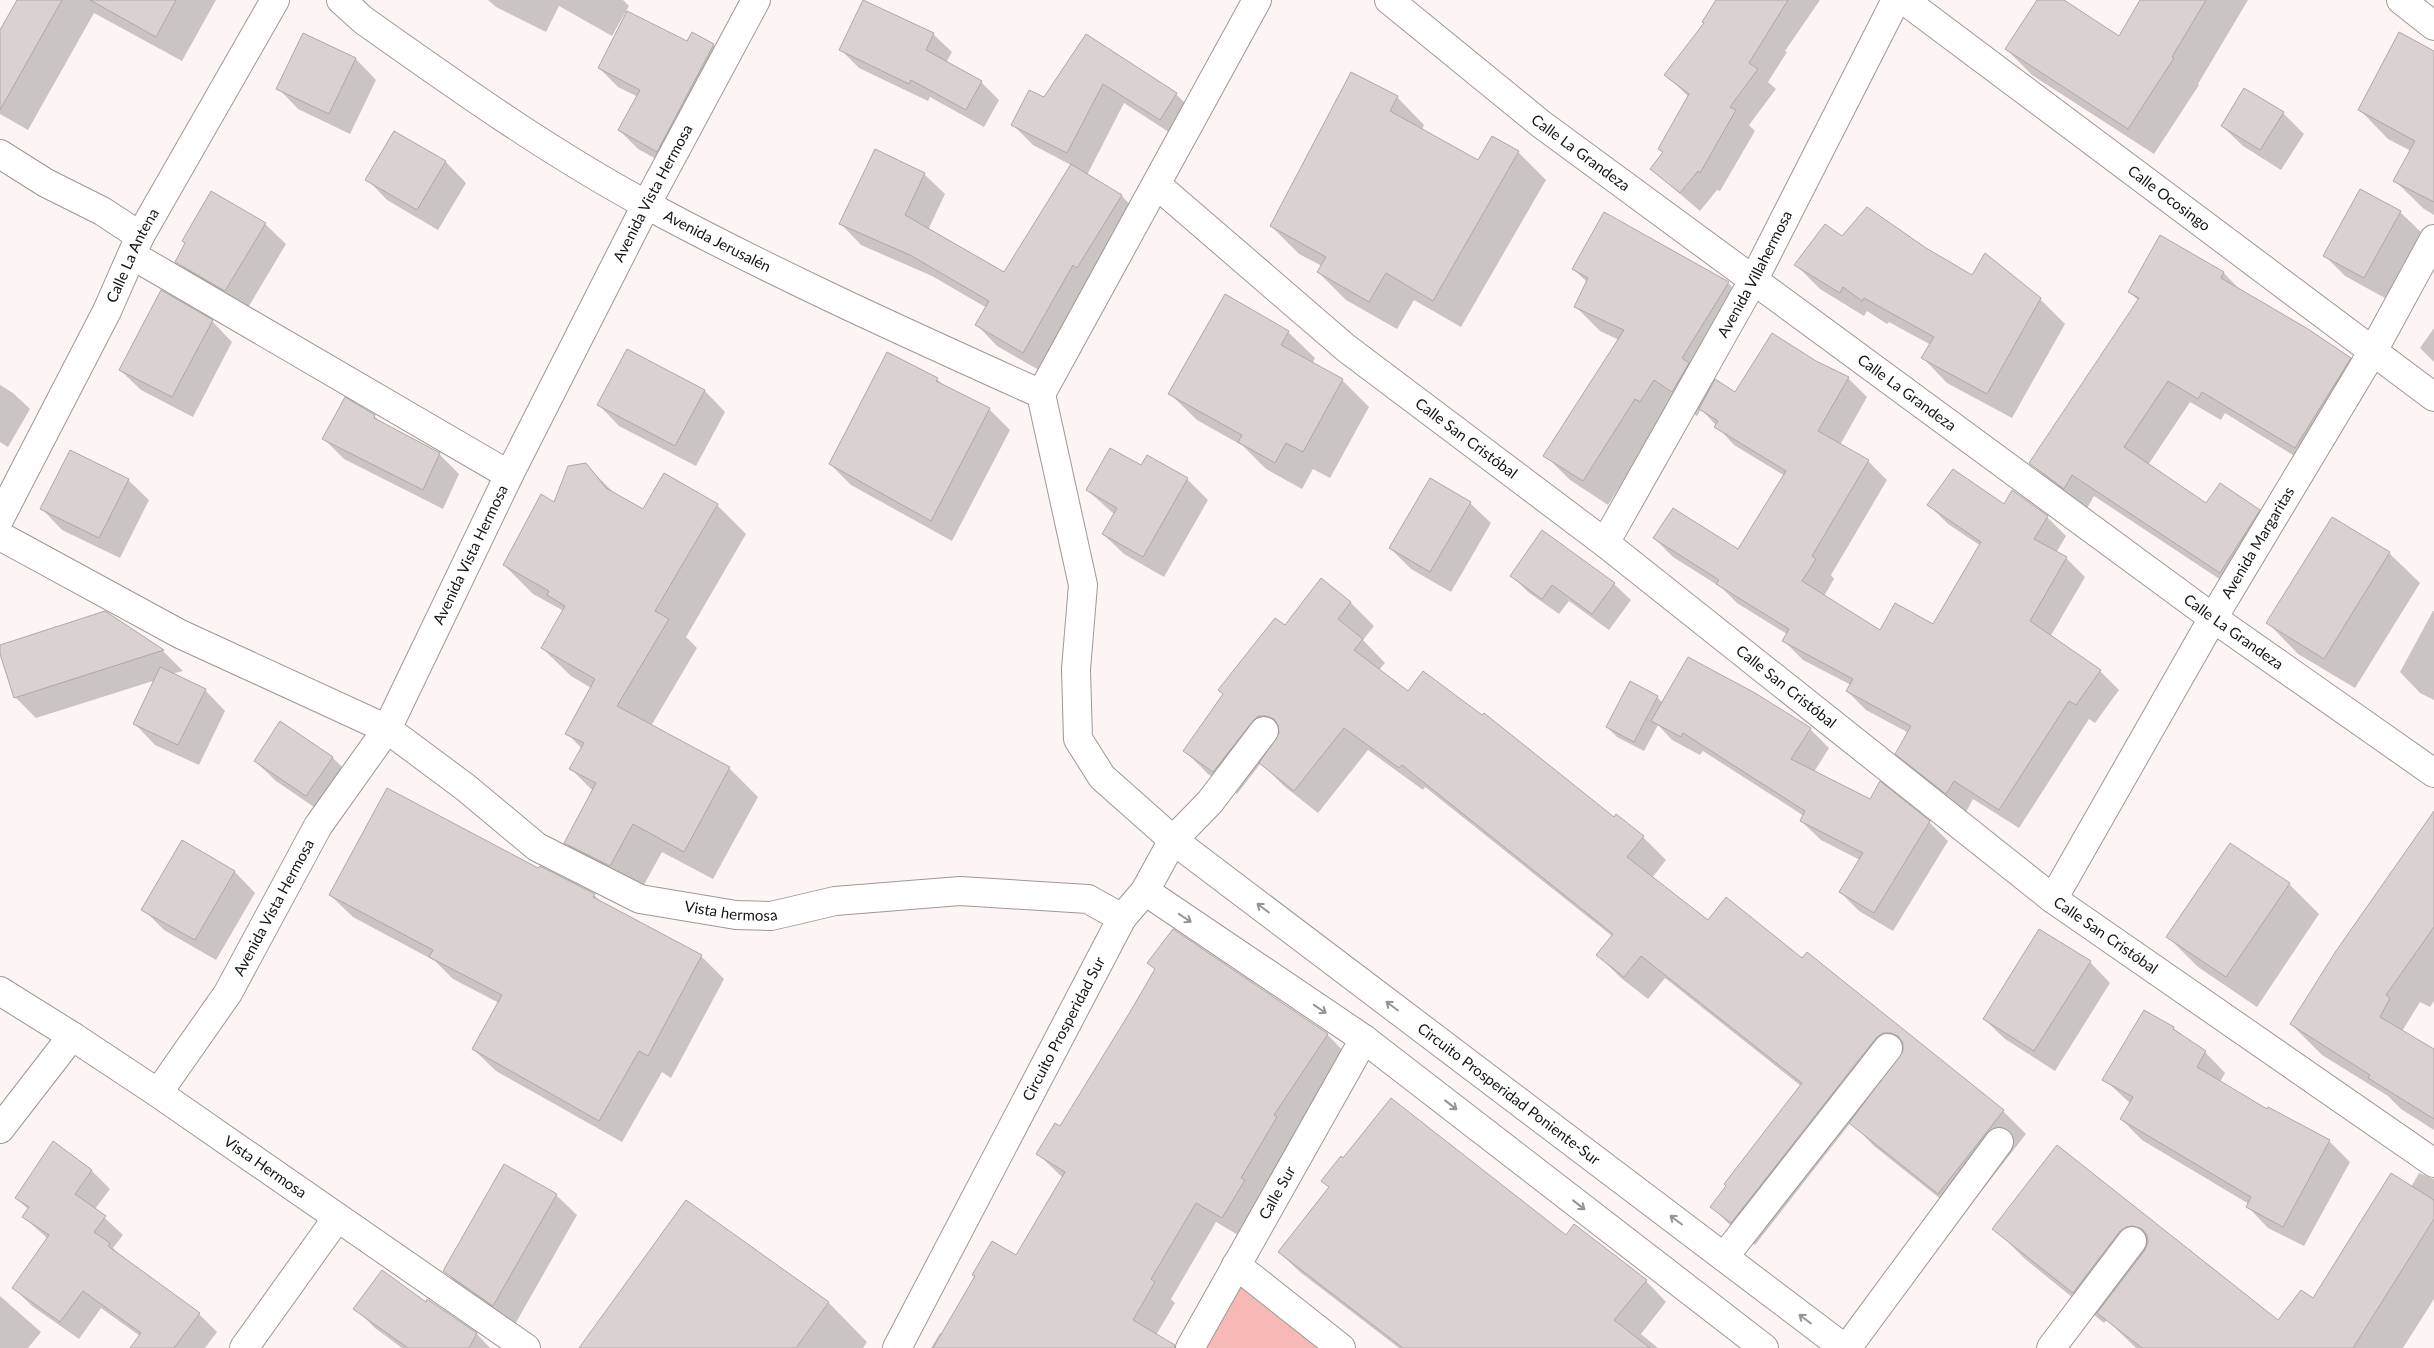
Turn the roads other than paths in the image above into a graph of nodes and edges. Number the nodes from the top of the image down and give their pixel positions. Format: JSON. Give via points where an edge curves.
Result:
{"nodes":[{"id":1,"x":275,"y":0,"type":"edge"},
{"id":2,"x":340,"y":0,"type":"edge"},
{"id":3,"x":756,"y":0,"type":"edge"},
{"id":4,"x":1257,"y":0,"type":"edge"},
{"id":5,"x":1389,"y":0,"type":"edge"},
{"id":6,"x":1896,"y":0,"type":"edge"},
{"id":7,"x":1904,"y":0,"type":"edge"},
{"id":8,"x":2401,"y":0,"type":"edge"},
{"id":9,"x":2434,"y":26,"type":"edge"},
{"id":10,"x":0,"y":154,"type":"edge"},
{"id":11,"x":1157,"y":185,"type":"junction"},
{"id":12,"x":646,"y":205,"type":"junction"},
{"id":13,"x":2434,"y":239,"type":"edge"},
{"id":14,"x":136,"y":245,"type":"junction"},
{"id":15,"x":1754,"y":279,"type":"junction"},
{"id":16,"x":2373,"y":351,"type":"junction"},
{"id":17,"x":1041,"y":394,"type":"junction"},
{"id":18,"x":2434,"y":397,"type":"edge"},
{"id":19,"x":509,"y":475,"type":"junction"},
{"id":20,"x":0,"y":518,"type":"edge"},
{"id":21,"x":0,"y":536,"type":"edge"},
{"id":22,"x":1605,"y":544,"type":"junction"},
{"id":23,"x":2213,"y":618,"type":"junction"},
{"id":24,"x":387,"y":729,"type":"junction"},
{"id":25,"x":1264,"y":731,"type":"dead end"},
{"id":26,"x":2434,"y":772,"type":"edge"},
{"id":27,"x":1172,"y":840,"type":"junction"},
{"id":28,"x":1145,"y":891,"type":"junction"},
{"id":29,"x":2053,"y":899,"type":"junction"},
{"id":30,"x":1122,"y":918,"type":"junction"},
{"id":31,"x":0,"y":992,"type":"edge"},
{"id":32,"x":72,"y":1036,"type":"junction"},
{"id":33,"x":1364,"y":1039,"type":"junction"},
{"id":34,"x":1888,"y":1048,"type":"dead end"},
{"id":35,"x":158,"y":1093,"type":"junction"},
{"id":36,"x":0,"y":1129,"type":"edge"},
{"id":37,"x":2000,"y":1142,"type":"dead end"},
{"id":38,"x":2434,"y":1162,"type":"edge"},
{"id":39,"x":337,"y":1218,"type":"junction"},
{"id":40,"x":2132,"y":1241,"type":"dead end"},
{"id":41,"x":1724,"y":1257,"type":"junction"},
{"id":42,"x":1236,"y":1265,"type":"junction"},
{"id":43,"x":244,"y":1348,"type":"edge"},
{"id":44,"x":526,"y":1348,"type":"edge"},
{"id":45,"x":897,"y":1348,"type":"edge"},
{"id":46,"x":1190,"y":1348,"type":"edge"},
{"id":47,"x":1341,"y":1348,"type":"edge"},
{"id":48,"x":1764,"y":1348,"type":"edge"},
{"id":49,"x":1846,"y":1348,"type":"edge"},
{"id":50,"x":2051,"y":1348,"type":"edge"}],
"edges":[{"from":1,"to":14,"type":"street","name":"Calle La Antena"},
{"from":2,"to":12,"type":"street","name":"Avenida Jerusalén","via":[[363,20],[532,137]]},
{"from":3,"to":12,"type":"street","name":"Avenida Vista Hermosa"},
{"from":4,"to":11,"type":"street"},
{"from":5,"to":15,"type":"street","name":"Calle La Grandeza","via":[[1541,124]]},
{"from":6,"to":15,"type":"street","name":"Avenida Villahermosa"},
{"from":7,"to":16,"type":"street","name":"Calle Ocosingo"},
{"from":8,"to":9,"type":"street"},
{"from":10,"to":14,"type":"street","via":[[46,183],[102,210]]},
{"from":11,"to":17,"type":"street"},
{"from":11,"to":22,"type":"street","name":"Calle San Cristóbal","via":[[1346,348]]},
{"from":12,"to":17,"type":"street","name":"Avenida Jerusalén","via":[[823,296]]},
{"from":12,"to":19,"type":"street","name":"Avenida Vista Hermosa"},
{"from":13,"to":16,"type":"street","name":"Avenida Margaritas"},
{"from":14,"to":19,"type":"street"},
{"from":14,"to":20,"type":"street","name":"Calle La Antena","via":[[107,311]]},
{"from":15,"to":22,"type":"street","name":"Avenida Villahermosa"},
{"from":15,"to":23,"type":"street","name":"Calle La Grandeza"},
{"from":16,"to":18,"type":"street","name":"Calle Ocosingo"},
{"from":16,"to":23,"type":"street","name":"Avenida Margaritas"},
{"from":17,"to":27,"type":"street","name":"Circuito Prosperidad Poniente-Sur","via":[[1083,585],[1076,669],[1078,739],[1102,777]]},
{"from":19,"to":24,"type":"street","name":"Avenida Vista Hermosa"},
{"from":21,"to":24,"type":"street","name":"Vista hermosa","via":[[180,634]]},
{"from":22,"to":29,"type":"street","name":"Calle San Cristóbal"},
{"from":23,"to":26,"type":"street","name":"Calle La Grandeza"},
{"from":23,"to":29,"type":"street","name":"Avenida Margaritas"},
{"from":24,"to":30,"type":"street","name":"Vista hermosa","via":[[465,787],[537,847],[640,899],[736,915],[771,916],[835,901],[960,890],[1088,899]]},
{"from":24,"to":35,"type":"street","name":"Avenida Vista Hermosa","via":[[318,826],[228,993]]},
{"from":25,"to":27,"type":"street","name":"Circuito Prosperidad Sur","via":[[1210,802]]},
{"from":27,"to":28,"type":"street","name":"Circuito Prosperidad Sur"},
{"from":41,"to":27,"type":"street","name":"Circuito Prosperidad Poniente-Sur","one_way":true},
{"from":28,"to":30,"type":"street","name":"Circuito Prosperidad Sur"},
{"from":28,"to":33,"type":"street","one_way":true},
{"from":29,"to":38,"type":"street","name":"Calle San Cristóbal"},
{"from":30,"to":45,"type":"street","name":"Circuito Prosperidad Sur"},
{"from":31,"to":32,"type":"street","name":"Vista Hermosa"},
{"from":32,"to":35,"type":"street","name":"Vista Hermosa"},
{"from":32,"to":36,"type":"street"},
{"from":33,"to":42,"type":"street","name":"Calle Sur"},
{"from":33,"to":48,"type":"street","one_way":true},
{"from":34,"to":41,"type":"street"},
{"from":35,"to":39,"type":"street","name":"Vista Hermosa"},
{"from":37,"to":49,"type":"street"},
{"from":39,"to":43,"type":"street"},
{"from":39,"to":44,"type":"street","name":"Vista Hermosa"},
{"from":40,"to":50,"type":"street"},
{"from":49,"to":41,"type":"street","name":"Circuito Prosperidad Poniente-Sur","one_way":true},
{"from":42,"to":46,"type":"street","name":"Calle Sur"},
{"from":42,"to":47,"type":"street"}]}
